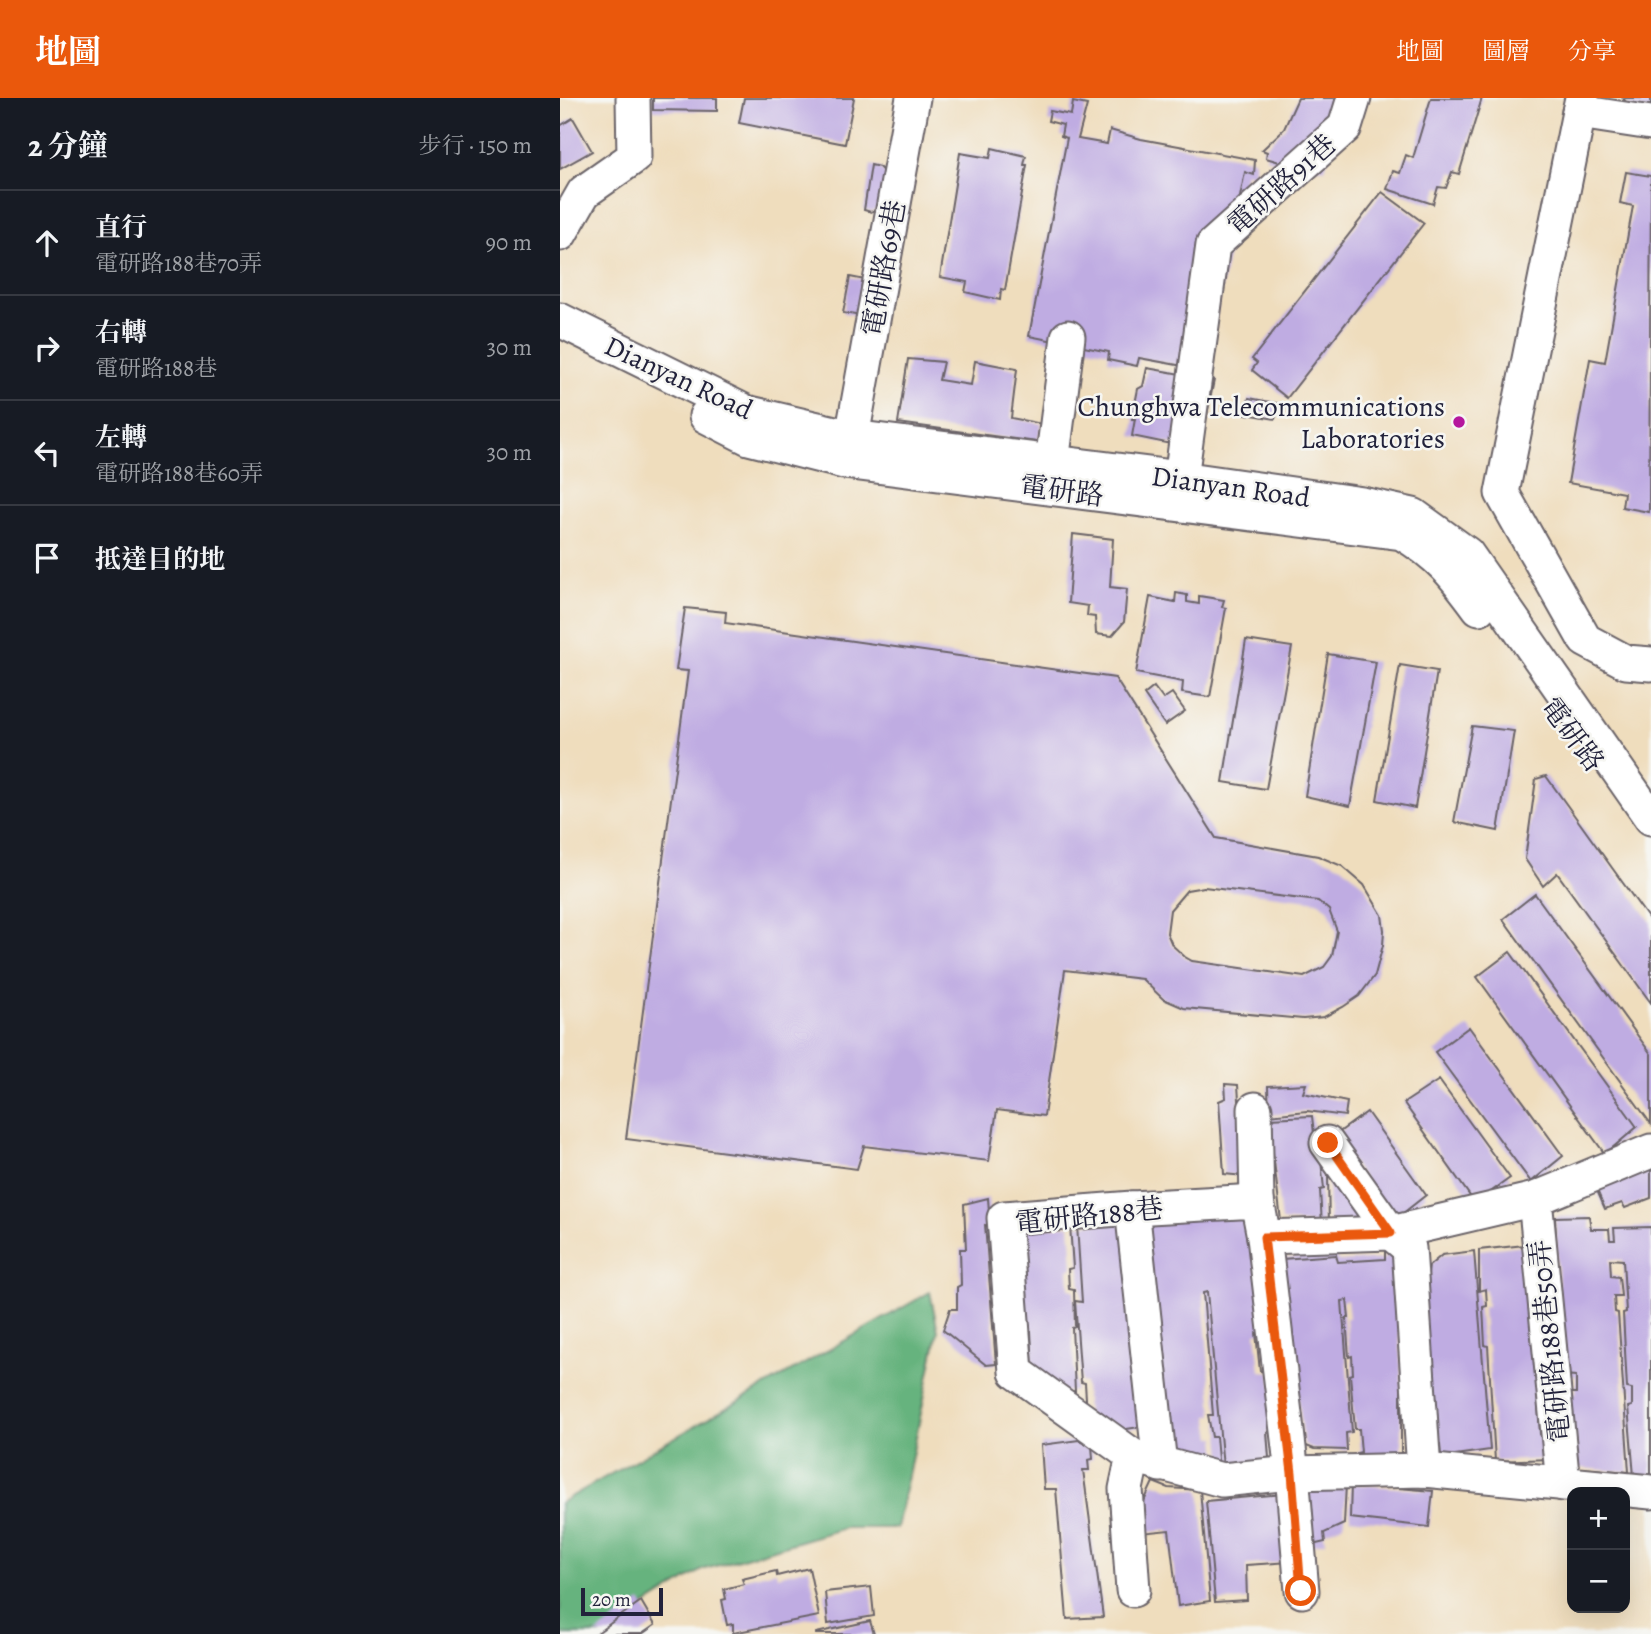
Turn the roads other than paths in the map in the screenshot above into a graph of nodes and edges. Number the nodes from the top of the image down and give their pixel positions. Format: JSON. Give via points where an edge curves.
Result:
{"nodes":[{"id":1,"x":633,"y":98,"type":"edge"},
{"id":2,"x":914,"y":98,"type":"edge"},
{"id":3,"x":1353,"y":98,"type":"edge"},
{"id":4,"x":1581,"y":105,"type":"edge"},
{"id":5,"x":1651,"y":123,"type":"edge"},
{"id":6,"x":560,"y":234,"type":"edge"},
{"id":7,"x":560,"y":320,"type":"edge"},
{"id":8,"x":1068,"y":337,"type":"dead end"},
{"id":9,"x":560,"y":342,"type":"edge"},
{"id":10,"x":852,"y":437,"type":"junction"},
{"id":11,"x":1052,"y":463,"type":"junction"},
{"id":12,"x":1181,"y":478,"type":"junction"},
{"id":13,"x":1651,"y":664,"type":"edge"},
{"id":14,"x":1651,"y":818,"type":"edge"},
{"id":15,"x":1651,"y":839,"type":"edge"},
{"id":16,"x":1255,"y":1109,"type":"dead end"},
{"id":17,"x":1328,"y":1143,"type":"dead end"},
{"id":18,"x":1651,"y":1151,"type":"edge"},
{"id":19,"x":1535,"y":1199,"type":"junction"},
{"id":20,"x":1258,"y":1201,"type":"junction"},
{"id":21,"x":1132,"y":1208,"type":"junction"},
{"id":22,"x":1391,"y":1233,"type":"junction"},
{"id":23,"x":1264,"y":1237,"type":"junction"},
{"id":24,"x":1146,"y":1460,"type":"junction"},
{"id":25,"x":1424,"y":1469,"type":"junction"},
{"id":26,"x":1292,"y":1473,"type":"junction"},
{"id":27,"x":1563,"y":1483,"type":"junction"},
{"id":28,"x":1651,"y":1492,"type":"edge"},
{"id":29,"x":1133,"y":1590,"type":"dead end"},
{"id":30,"x":1301,"y":1591,"type":"dead end"}],
"edges":[{"from":1,"to":6,"type":"street","via":[[634,157],[584,192]]},
{"from":2,"to":10,"type":"street","name":"電研路69巷"},
{"from":3,"to":12,"type":"street","name":"電研路91巷","via":[[1345,127],[1213,245]]},
{"from":4,"to":5,"type":"street"},
{"from":4,"to":13,"type":"street","via":[[1502,493],[1585,640],[1626,662]]},
{"from":7,"to":10,"type":"street","name":"Dianyan Road","via":[[746,412]]},
{"from":8,"to":11,"type":"street"},
{"from":9,"to":15,"type":"street","name":"電研路","via":[[749,438],[844,462],[1402,533],[1428,548],[1456,577]]},
{"from":10,"to":11,"type":"street","name":"Dianyan Road"},
{"from":11,"to":12,"type":"street","name":"Dianyan Road"},
{"from":12,"to":14,"type":"street","name":"Dianyan Road","via":[[1413,514],[1467,554]]},
{"from":16,"to":20,"type":"street"},
{"from":17,"to":22,"type":"street"},
{"from":18,"to":19,"type":"street"},
{"from":19,"to":22,"type":"street"},
{"from":19,"to":27,"type":"street","name":"電研路188巷50弄"},
{"from":20,"to":21,"type":"street","name":"電研路188巷"},
{"from":20,"to":23,"type":"street"},
{"from":21,"to":24,"type":"street"},
{"from":21,"to":24,"type":"street","name":"電研路188巷","via":[[1004,1218],[1016,1372]]},
{"from":22,"to":23,"type":"street"},
{"from":22,"to":25,"type":"street","via":[[1409,1248]]},
{"from":23,"to":26,"type":"street"},
{"from":24,"to":26,"type":"street","name":"電研路188巷","via":[[1222,1480]]},
{"from":24,"to":29,"type":"street","via":[[1126,1489]]},
{"from":25,"to":26,"type":"street","name":"電研路188巷"},
{"from":25,"to":27,"type":"street","name":"電研路188巷"},
{"from":26,"to":30,"type":"street"},
{"from":27,"to":28,"type":"street","name":"電研路188巷"}]}
